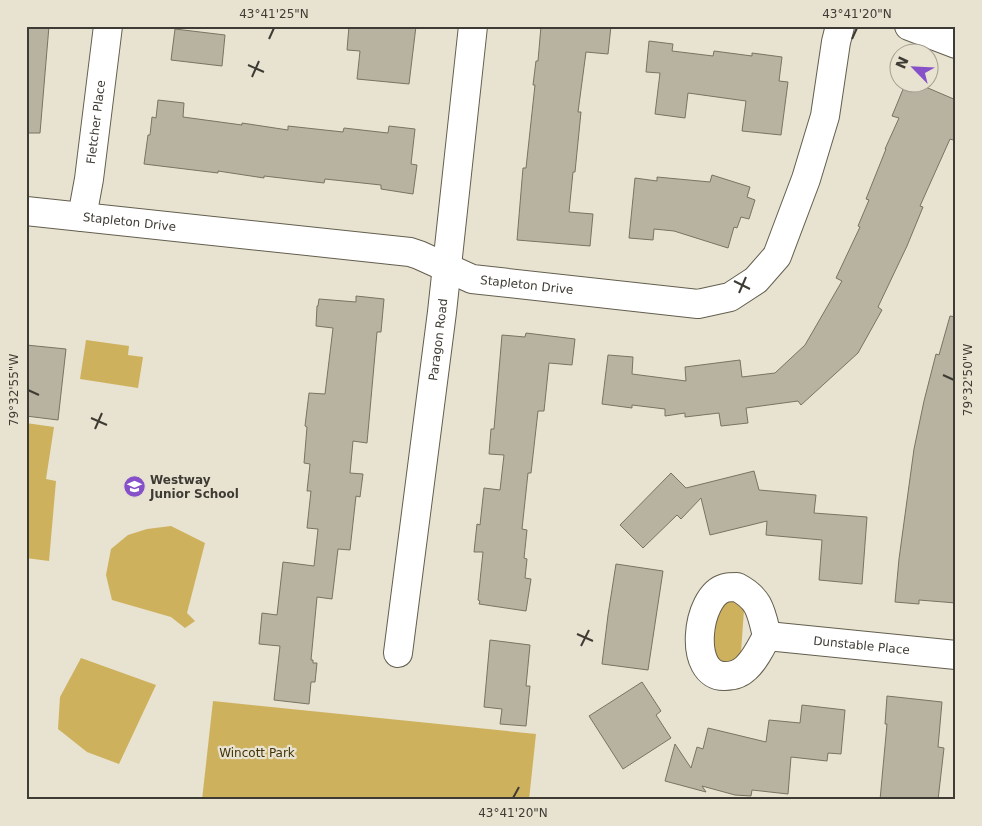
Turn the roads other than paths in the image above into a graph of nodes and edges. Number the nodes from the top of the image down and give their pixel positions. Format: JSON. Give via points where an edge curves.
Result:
{"nodes":[{"id":1,"x":108,"y":26,"type":"edge"},
{"id":2,"x":474,"y":26,"type":"edge"},
{"id":3,"x":840,"y":26,"type":"edge"},
{"id":4,"x":909,"y":26,"type":"edge"},
{"id":5,"x":956,"y":44,"type":"edge"},
{"id":6,"x":26,"y":211,"type":"edge"},
{"id":7,"x":82,"y":216,"type":"junction"},
{"id":8,"x":446,"y":267,"type":"junction"},
{"id":9,"x":767,"y":636,"type":"dead end"},
{"id":10,"x":398,"y":653,"type":"dead end"},
{"id":11,"x":956,"y":655,"type":"edge"}],
"edges":[{"from":1,"to":7,"type":"street","name":"Fletcher Place"},
{"from":2,"to":8,"type":"street","name":"Paragon Road"},
{"from":3,"to":8,"type":"street","name":"Stapleton Drive","via":[[825,116],[777,256],[756,280],[730,297],[698,304],[472,278]]},
{"from":4,"to":5,"type":"street"},
{"from":6,"to":7,"type":"street","name":"Stapleton Drive"},
{"from":7,"to":8,"type":"street","name":"Stapleton Drive","via":[[410,252]]},
{"from":8,"to":10,"type":"street","name":"Paragon Road"},
{"from":9,"to":11,"type":"street","name":"Dunstable Place"}]}
